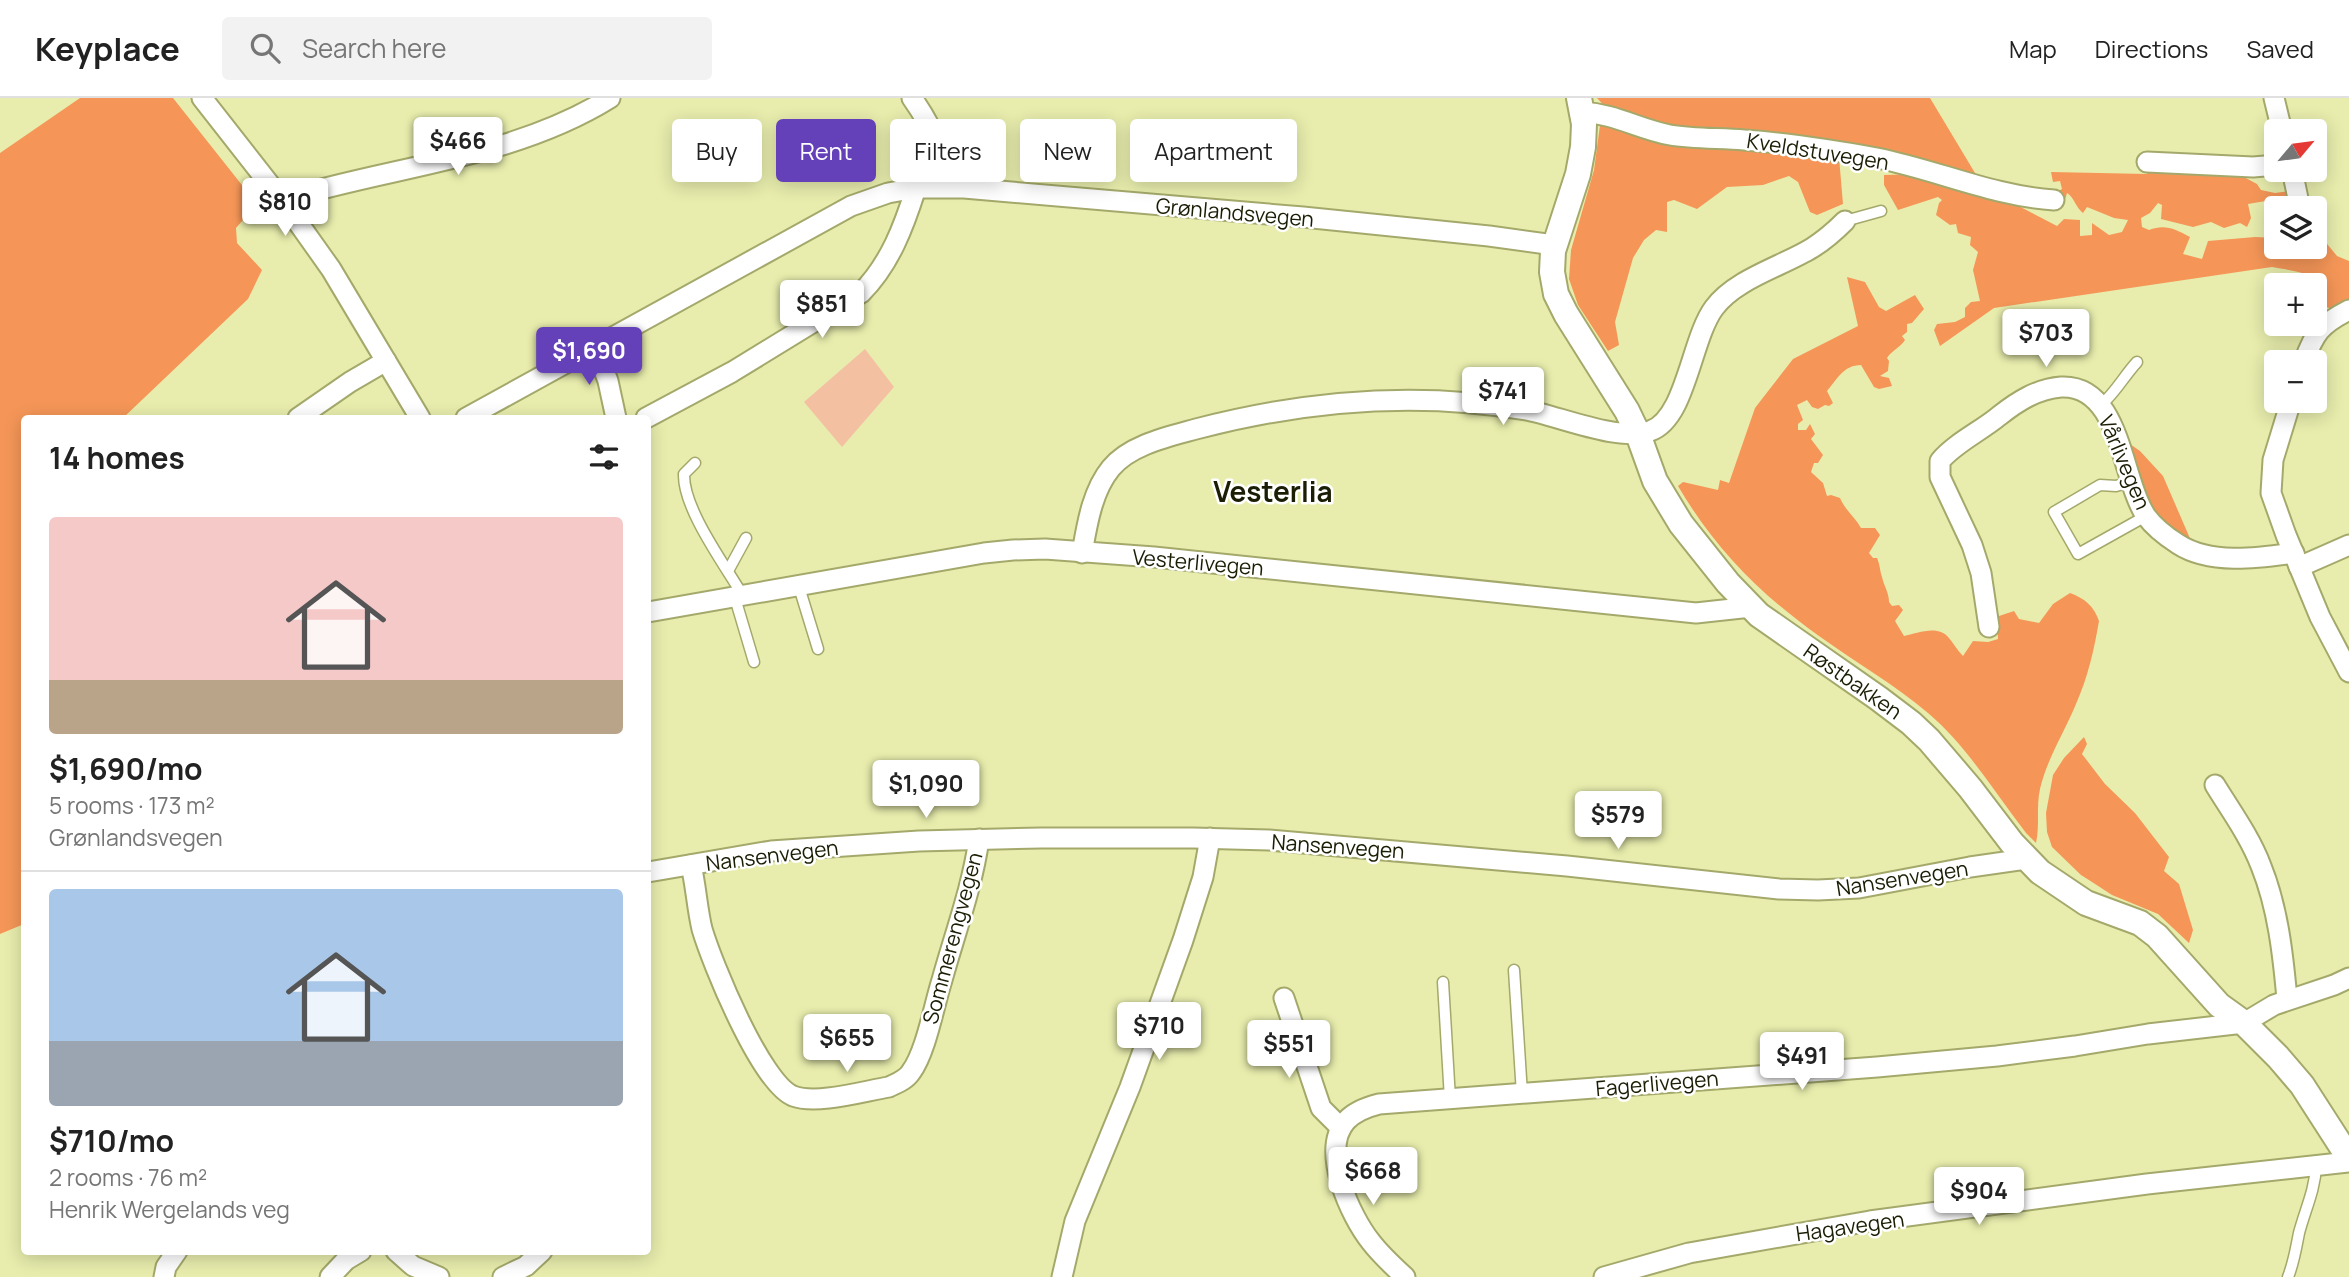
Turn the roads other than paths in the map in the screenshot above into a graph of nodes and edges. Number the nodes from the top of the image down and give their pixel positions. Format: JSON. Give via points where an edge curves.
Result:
{"nodes":[{"id":1,"x":610,"y":98,"type":"edge"},
{"id":2,"x":912,"y":98,"type":"edge"},
{"id":3,"x":2274,"y":98,"type":"edge"},
{"id":4,"x":206,"y":99,"type":"edge"},
{"id":5,"x":1580,"y":105,"type":"edge"},
{"id":6,"x":2279,"y":119,"type":"edge"},
{"id":7,"x":2147,"y":162,"type":"dead end"},
{"id":8,"x":2264,"y":166,"type":"edge"},
{"id":9,"x":938,"y":187,"type":"junction"},
{"id":10,"x":916,"y":188,"type":"junction"},
{"id":11,"x":282,"y":200,"type":"junction"},
{"id":12,"x":2054,"y":200,"type":"dead end"},
{"id":13,"x":1881,"y":211,"type":"dead end"},
{"id":14,"x":1845,"y":221,"type":"joint"},
{"id":15,"x":1554,"y":246,"type":"junction"},
{"id":16,"x":2349,"y":310,"type":"edge"},
{"id":17,"x":595,"y":346,"type":"junction"},
{"id":18,"x":2309,"y":350,"type":"edge"},
{"id":19,"x":386,"y":361,"type":"junction"},
{"id":20,"x":2137,"y":362,"type":"dead end"},
{"id":21,"x":2101,"y":405,"type":"junction"},
{"id":22,"x":2287,"y":413,"type":"edge"},
{"id":23,"x":302,"y":415,"type":"edge"},
{"id":24,"x":418,"y":415,"type":"edge"},
{"id":25,"x":471,"y":415,"type":"edge"},
{"id":26,"x":615,"y":415,"type":"edge"},
{"id":27,"x":651,"y":415,"type":"edge"},
{"id":28,"x":1638,"y":434,"type":"junction"},
{"id":29,"x":695,"y":463,"type":"dead end"},
{"id":30,"x":2130,"y":482,"type":"junction"},
{"id":31,"x":2146,"y":516,"type":"junction"},
{"id":32,"x":746,"y":538,"type":"dead end"},
{"id":33,"x":2349,"y":545,"type":"edge"},
{"id":34,"x":1082,"y":553,"type":"junction"},
{"id":35,"x":2296,"y":560,"type":"junction"},
{"id":36,"x":728,"y":570,"type":"junction"},
{"id":37,"x":799,"y":587,"type":"junction"},
{"id":38,"x":739,"y":597,"type":"junction"},
{"id":39,"x":1751,"y":607,"type":"junction"},
{"id":40,"x":651,"y":612,"type":"edge"},
{"id":41,"x":1989,"y":627,"type":"dead end"},
{"id":42,"x":818,"y":649,"type":"dead end"},
{"id":43,"x":754,"y":662,"type":"dead end"},
{"id":44,"x":2349,"y":672,"type":"edge"},
{"id":45,"x":2215,"y":785,"type":"dead end"},
{"id":46,"x":1210,"y":838,"type":"junction"},
{"id":47,"x":979,"y":839,"type":"junction"},
{"id":48,"x":2026,"y":859,"type":"junction"},
{"id":49,"x":691,"y":865,"type":"junction"},
{"id":50,"x":651,"y":872,"type":"edge"},
{"id":51,"x":1514,"y":970,"type":"dead end"},
{"id":52,"x":2349,"y":978,"type":"edge"},
{"id":53,"x":1443,"y":982,"type":"dead end"},
{"id":54,"x":1284,"y":998,"type":"dead end"},
{"id":55,"x":2287,"y":999,"type":"junction"},
{"id":56,"x":2244,"y":1023,"type":"junction"},
{"id":57,"x":1522,"y":1094,"type":"junction"},
{"id":58,"x":1450,"y":1099,"type":"junction"},
{"id":59,"x":1341,"y":1128,"type":"junction"},
{"id":60,"x":2349,"y":1160,"type":"edge"},
{"id":61,"x":2316,"y":1167,"type":"junction"},
{"id":62,"x":174,"y":1255,"type":"edge"},
{"id":63,"x":354,"y":1255,"type":"edge"},
{"id":64,"x":401,"y":1255,"type":"edge"},
{"id":65,"x":538,"y":1255,"type":"edge"},
{"id":66,"x":164,"y":1277,"type":"edge"},
{"id":67,"x":330,"y":1277,"type":"edge"},
{"id":68,"x":439,"y":1277,"type":"edge"},
{"id":69,"x":503,"y":1277,"type":"edge"},
{"id":70,"x":1062,"y":1277,"type":"edge"},
{"id":71,"x":1405,"y":1277,"type":"edge"},
{"id":72,"x":1604,"y":1277,"type":"edge"},
{"id":73,"x":2288,"y":1277,"type":"edge"}],
"edges":[{"from":1,"to":11,"type":"street","via":[[571,121],[523,139]]},
{"from":2,"to":9,"type":"street","via":[[935,137]]},
{"from":3,"to":6,"type":"street"},
{"from":4,"to":11,"type":"street"},
{"from":5,"to":12,"type":"street","name":"Kveldstuvegen","via":[[1653,131],[1880,159],[1988,189]]},
{"from":5,"to":15,"type":"street","name":"Røstbakken","via":[[1584,124],[1581,162]]},
{"from":7,"to":8,"type":"street"},
{"from":9,"to":10,"type":"street","name":"Grønlandsvegen"},
{"from":9,"to":15,"type":"street","name":"Grønlandsvegen","via":[[1303,217]]},
{"from":10,"to":17,"type":"street","name":"Grønlandsvegen","via":[[851,206]]},
{"from":10,"to":27,"type":"street","via":[[898,239],[862,293]]},
{"from":11,"to":19,"type":"street","via":[[345,290]]},
{"from":13,"to":14,"type":"lane"},
{"from":14,"to":28,"type":"street","via":[[1811,248],[1720,300],[1703,327],[1669,416],[1652,430]]},
{"from":15,"to":28,"type":"street","name":"Røstbakken","via":[[1552,272],[1560,302]]},
{"from":16,"to":18,"type":"street","via":[[2321,327]]},
{"from":17,"to":25,"type":"street","name":"Grønlandsvegen"},
{"from":17,"to":26,"type":"street"},
{"from":19,"to":23,"type":"street"},
{"from":19,"to":24,"type":"street"},
{"from":20,"to":21,"type":"lane"},
{"from":21,"to":30,"type":"street","name":"Vårlivegen","via":[[2115,432]]},
{"from":21,"to":41,"type":"street","name":"Vårlivegen","via":[[2072,387],[2037,392],[1940,461],[1940,477],[1981,573]]},
{"from":22,"to":35,"type":"street","via":[[2273,460],[2271,493]]},
{"from":28,"to":34,"type":"street","via":[[1527,410],[1464,402],[1390,400],[1271,411],[1157,441],[1120,459],[1098,491]]},
{"from":28,"to":39,"type":"street","name":"Røstbakken","via":[[1655,481],[1681,524]]},
{"from":29,"to":36,"type":"lane","via":[[684,474],[684,486],[694,514]]},
{"from":30,"to":31,"type":"street","name":"Vårlivegen"},
{"from":30,"to":31,"type":"lane","via":[[2101,485],[2054,512],[2078,554]]},
{"from":31,"to":35,"type":"street","name":"Vårlivegen","via":[[2177,543],[2199,553]]},
{"from":32,"to":36,"type":"lane"},
{"from":33,"to":35,"type":"street","name":"Vårlivegen"},
{"from":34,"to":37,"type":"street","name":"Vesterlivegen","via":[[1013,550]]},
{"from":34,"to":39,"type":"street","name":"Vesterlivegen","via":[[1696,613]]},
{"from":35,"to":44,"type":"street"},
{"from":36,"to":38,"type":"lane"},
{"from":37,"to":38,"type":"street","name":"Vesterlivegen"},
{"from":37,"to":42,"type":"lane"},
{"from":38,"to":40,"type":"street","name":"Vesterlivegen"},
{"from":38,"to":43,"type":"lane"},
{"from":39,"to":48,"type":"street","name":"Røstbakken","via":[[1911,723],[1947,760]]},
{"from":45,"to":55,"type":"street","via":[[2261,865],[2285,968]]},
{"from":46,"to":47,"type":"street","name":"Nansenvegen"},
{"from":46,"to":48,"type":"street","name":"Nansenvegen","via":[[1393,850],[1779,889],[1859,888]]},
{"from":46,"to":70,"type":"street","via":[[1183,940],[1079,1210]]},
{"from":47,"to":49,"type":"street","name":"Nansenvegen","via":[[771,851]]},
{"from":47,"to":49,"type":"street","name":"Sommerengvegen","via":[[964,909],[912,1072],[889,1087],[815,1098],[787,1092],[763,1066],[712,959]]},
{"from":48,"to":56,"type":"street","name":"Røstbakken","via":[[2086,903],[2146,927],[2218,1005]]},
{"from":49,"to":50,"type":"street","name":"Nansenvegen"},
{"from":51,"to":57,"type":"lane"},
{"from":52,"to":55,"type":"street","name":"Fagerlivegen"},
{"from":53,"to":58,"type":"lane"},
{"from":54,"to":59,"type":"street","via":[[1321,1108]]},
{"from":55,"to":56,"type":"street","name":"Fagerlivegen"},
{"from":56,"to":57,"type":"street","name":"Fagerlivegen","via":[[1997,1056]]},
{"from":56,"to":60,"type":"street","name":"Røstbakken","via":[[2302,1085]]},
{"from":57,"to":58,"type":"street","name":"Fagerlivegen"},
{"from":58,"to":59,"type":"street","name":"Fagerlivegen","via":[[1379,1104],[1351,1116]]},
{"from":59,"to":71,"type":"street","via":[[1337,1160],[1346,1199],[1370,1241]]},
{"from":60,"to":61,"type":"street","name":"Hagavegen"},
{"from":61,"to":72,"type":"street","name":"Hagavegen","via":[[2135,1186],[1830,1228],[1689,1253]]},
{"from":61,"to":73,"type":"lane"},
{"from":62,"to":66,"type":"street"},
{"from":63,"to":67,"type":"street"},
{"from":64,"to":68,"type":"street"},
{"from":65,"to":69,"type":"street"}]}
